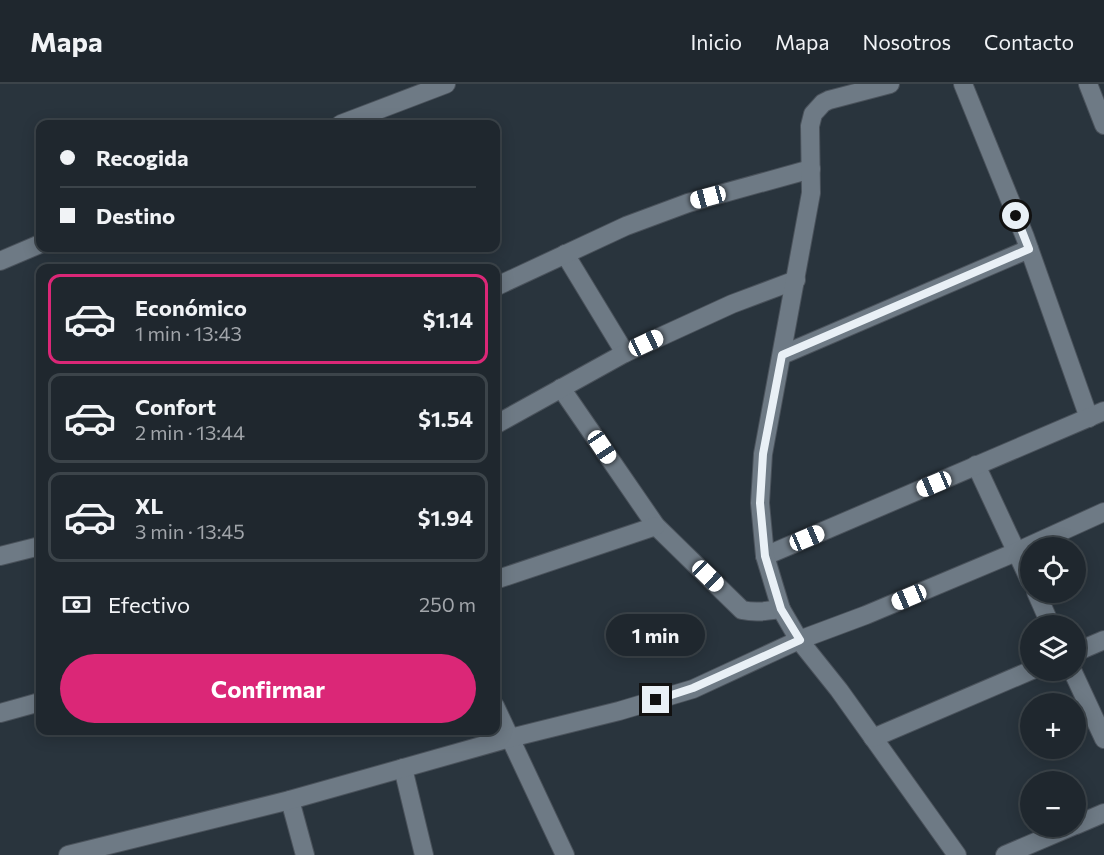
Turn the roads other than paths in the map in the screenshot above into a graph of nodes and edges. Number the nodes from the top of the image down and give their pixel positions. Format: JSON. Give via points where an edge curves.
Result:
{"nodes":[{"id":1,"x":446,"y":84,"type":"edge"},
{"id":2,"x":890,"y":84,"type":"edge"},
{"id":3,"x":963,"y":84,"type":"edge"},
{"id":4,"x":1088,"y":84,"type":"edge"},
{"id":5,"x":826,"y":92,"type":"edge"},
{"id":6,"x":352,"y":120,"type":"edge"},
{"id":7,"x":1104,"y":125,"type":"edge"},
{"id":8,"x":811,"y":169,"type":"junction"},
{"id":9,"x":36,"y":246,"type":"edge"},
{"id":10,"x":1029,"y":249,"type":"junction"},
{"id":11,"x":565,"y":254,"type":"junction"},
{"id":12,"x":0,"y":261,"type":"edge"},
{"id":13,"x":796,"y":280,"type":"junction"},
{"id":14,"x":500,"y":285,"type":"edge"},
{"id":15,"x":625,"y":353,"type":"junction"},
{"id":16,"x":782,"y":355,"type":"junction"},
{"id":17,"x":561,"y":388,"type":"junction"},
{"id":18,"x":1096,"y":415,"type":"edge"},
{"id":19,"x":500,"y":422,"type":"edge"},
{"id":20,"x":976,"y":465,"type":"junction"},
{"id":21,"x":1104,"y":512,"type":"edge"},
{"id":22,"x":656,"y":526,"type":"junction"},
{"id":23,"x":36,"y":547,"type":"edge"},
{"id":24,"x":1017,"y":552,"type":"junction"},
{"id":25,"x":0,"y":556,"type":"edge"},
{"id":26,"x":765,"y":556,"type":"junction"},
{"id":27,"x":1020,"y":559,"type":"edge"},
{"id":28,"x":500,"y":578,"type":"edge"},
{"id":29,"x":781,"y":609,"type":"junction"},
{"id":30,"x":800,"y":640,"type":"junction"},
{"id":31,"x":1104,"y":640,"type":"edge"},
{"id":32,"x":1086,"y":648,"type":"edge"},
{"id":33,"x":1020,"y":675,"type":"edge"},
{"id":34,"x":1077,"y":681,"type":"edge"},
{"id":35,"x":36,"y":703,"type":"edge"},
{"id":36,"x":0,"y":713,"type":"edge"},
{"id":37,"x":500,"y":717,"type":"edge"},
{"id":38,"x":510,"y":738,"type":"junction"},
{"id":39,"x":873,"y":738,"type":"junction"},
{"id":40,"x":1104,"y":739,"type":"edge"},
{"id":41,"x":403,"y":768,"type":"junction"},
{"id":42,"x":290,"y":800,"type":"junction"},
{"id":43,"x":1104,"y":813,"type":"edge"},
{"id":44,"x":1086,"y":821,"type":"edge"},
{"id":45,"x":1048,"y":837,"type":"edge"},
{"id":46,"x":68,"y":855,"type":"edge"},
{"id":47,"x":305,"y":855,"type":"edge"},
{"id":48,"x":424,"y":855,"type":"edge"},
{"id":49,"x":565,"y":855,"type":"edge"},
{"id":50,"x":956,"y":855,"type":"edge"},
{"id":51,"x":1005,"y":855,"type":"edge"}],
"edges":[{"from":1,"to":6,"type":"street"},
{"from":2,"to":5,"type":"street"},
{"from":3,"to":10,"type":"street"},
{"from":4,"to":7,"type":"street"},
{"from":5,"to":8,"type":"street","via":[[810,126]]},
{"from":8,"to":11,"type":"street","via":[[688,203]]},
{"from":8,"to":13,"type":"street","via":[[811,193]]},
{"from":9,"to":12,"type":"street"},
{"from":10,"to":16,"type":"street"},
{"from":10,"to":18,"type":"street"},
{"from":11,"to":14,"type":"street"},
{"from":11,"to":15,"type":"street"},
{"from":13,"to":15,"type":"street","via":[[732,304]]},
{"from":13,"to":16,"type":"street"},
{"from":15,"to":17,"type":"street"},
{"from":16,"to":26,"type":"street","via":[[763,454],[760,503]]},
{"from":17,"to":19,"type":"street"},
{"from":17,"to":22,"type":"street"},
{"from":18,"to":20,"type":"street"},
{"from":20,"to":24,"type":"street"},
{"from":20,"to":26,"type":"street"},
{"from":21,"to":24,"type":"street"},
{"from":22,"to":28,"type":"street"},
{"from":22,"to":29,"type":"street","via":[[742,610]]},
{"from":23,"to":25,"type":"street"},
{"from":24,"to":27,"type":"street"},
{"from":24,"to":30,"type":"street"},
{"from":26,"to":29,"type":"street"},
{"from":29,"to":30,"type":"street"},
{"from":30,"to":38,"type":"street","via":[[693,688]]},
{"from":30,"to":39,"type":"street"},
{"from":31,"to":32,"type":"street"},
{"from":33,"to":39,"type":"street"},
{"from":34,"to":40,"type":"street"},
{"from":35,"to":36,"type":"street"},
{"from":37,"to":38,"type":"street"},
{"from":38,"to":41,"type":"street"},
{"from":38,"to":49,"type":"street"},
{"from":39,"to":50,"type":"street"},
{"from":41,"to":42,"type":"street"},
{"from":41,"to":48,"type":"street"},
{"from":42,"to":46,"type":"street"},
{"from":42,"to":47,"type":"street"},
{"from":43,"to":44,"type":"street"},
{"from":45,"to":51,"type":"street"}]}
